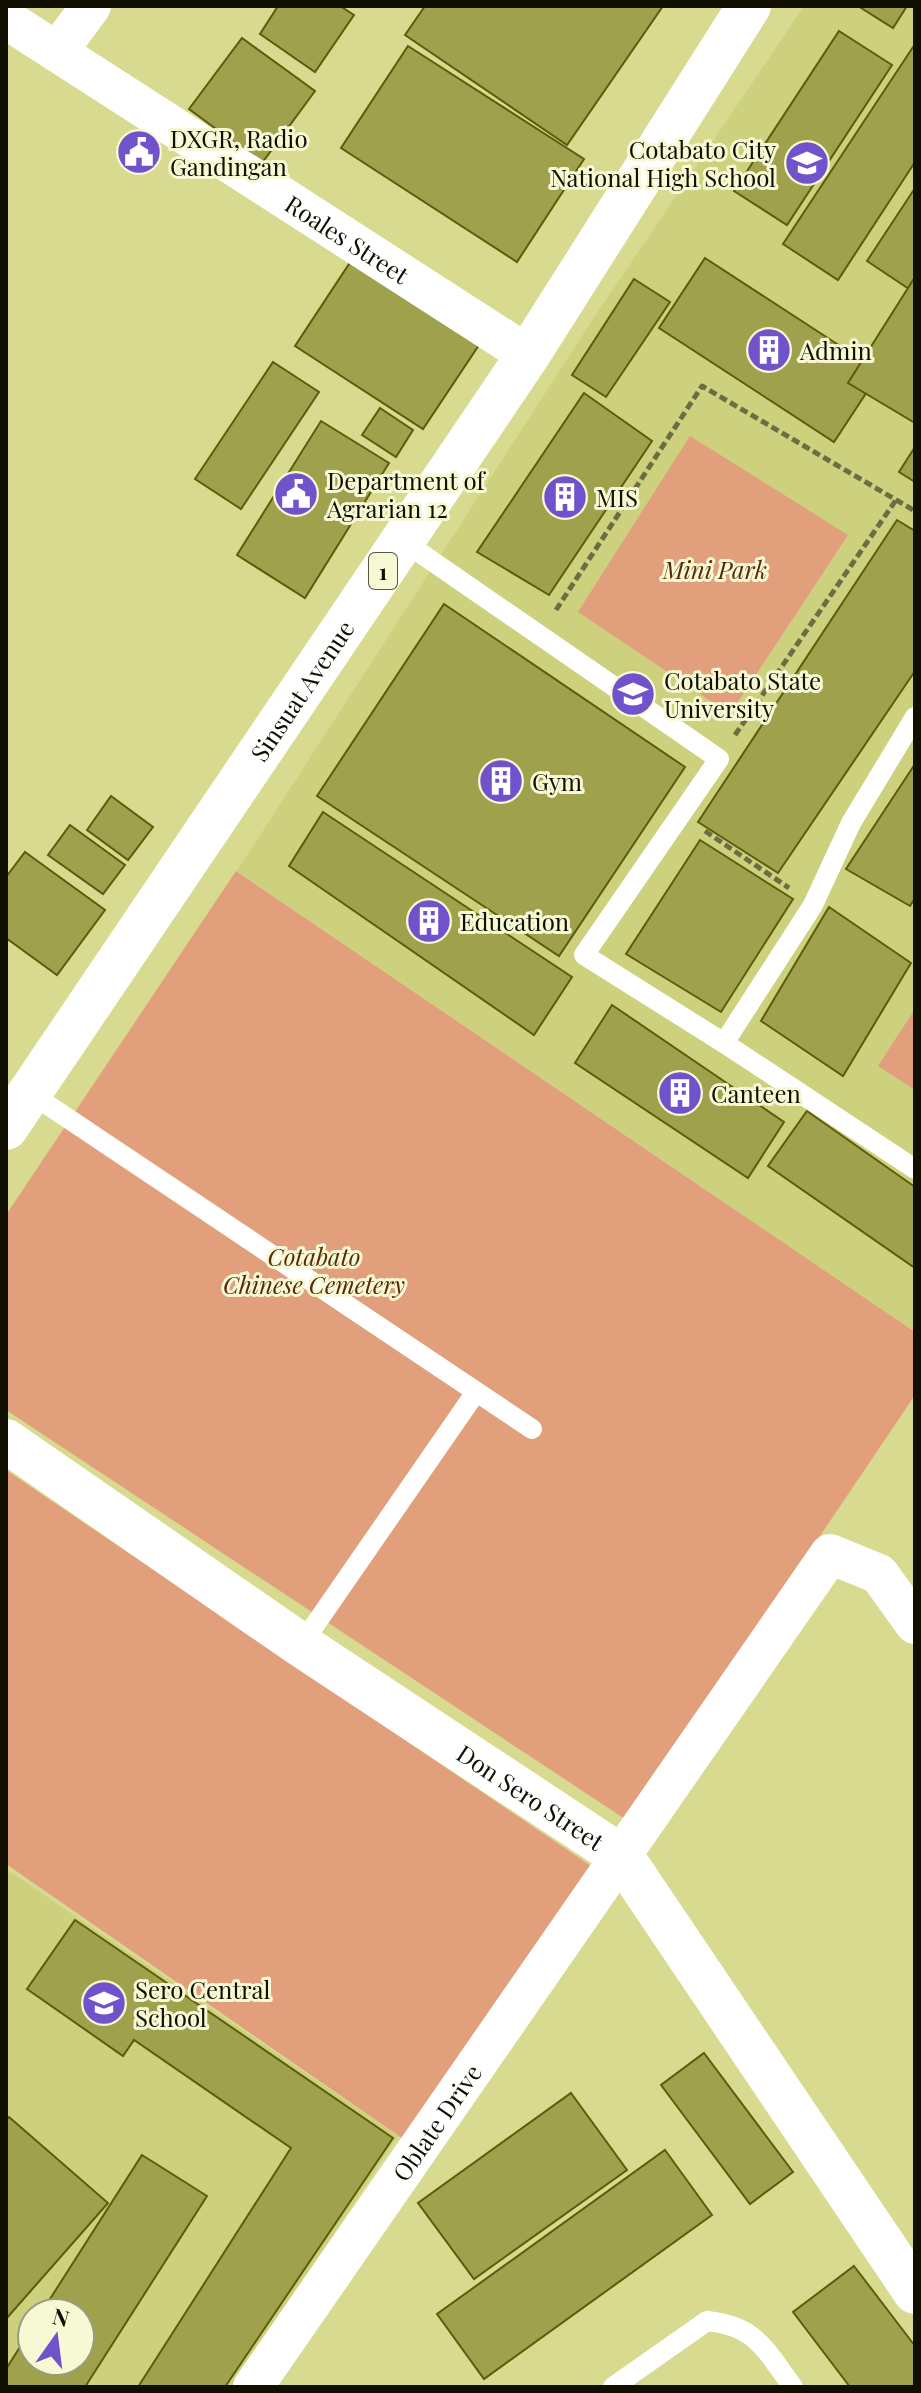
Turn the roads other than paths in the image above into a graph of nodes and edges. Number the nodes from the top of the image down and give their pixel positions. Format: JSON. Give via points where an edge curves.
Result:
{"nodes":[{"id":1,"x":91,"y":6,"type":"edge"},
{"id":2,"x":749,"y":6,"type":"edge"},
{"id":3,"x":6,"y":19,"type":"edge"},
{"id":4,"x":57,"y":52,"type":"junction"},
{"id":5,"x":528,"y":355,"type":"junction"},
{"id":6,"x":403,"y":541,"type":"junction"},
{"id":7,"x":915,"y":717,"type":"edge"},
{"id":8,"x":724,"y":1043,"type":"junction"},
{"id":9,"x":18,"y":1110,"type":"edge"},
{"id":10,"x":915,"y":1169,"type":"edge"},
{"id":11,"x":476,"y":1392,"type":"junction"},
{"id":12,"x":532,"y":1429,"type":"dead end"},
{"id":13,"x":6,"y":1441,"type":"edge"},
{"id":14,"x":915,"y":1624,"type":"edge"},
{"id":15,"x":301,"y":1645,"type":"junction"},
{"id":16,"x":622,"y":1857,"type":"junction"},
{"id":17,"x":915,"y":2292,"type":"edge"},
{"id":18,"x":253,"y":2387,"type":"edge"},
{"id":19,"x":613,"y":2387,"type":"edge"},
{"id":20,"x":793,"y":2387,"type":"edge"}],
"edges":[{"from":1,"to":4,"type":"street"},
{"from":2,"to":5,"type":"main road","name":"Sinsuat Avenue","number":"1"},
{"from":3,"to":4,"type":"street","name":"Roales Street"},
{"from":4,"to":5,"type":"street","name":"Roales Street"},
{"from":5,"to":6,"type":"main road","name":"Sinsuat Avenue","number":"1"},
{"from":6,"to":8,"type":"lane","via":[[719,759],[584,955]]},
{"from":6,"to":9,"type":"main road","name":"Sinsuat Avenue","number":"1"},
{"from":7,"to":8,"type":"lane","via":[[851,823],[813,905]]},
{"from":8,"to":10,"type":"lane"},
{"from":9,"to":11,"type":"lane"},
{"from":11,"to":12,"type":"lane"},
{"from":11,"to":15,"type":"lane"},
{"from":13,"to":15,"type":"main road","name":"Don Sero Street"},
{"from":14,"to":16,"type":"street","name":"Oblate Drive","via":[[879,1574],[830,1554]]},
{"from":15,"to":16,"type":"main road","name":"Don Sero Street"},
{"from":16,"to":17,"type":"main road","name":"Don Sero Street"},
{"from":16,"to":18,"type":"street","name":"Oblate Drive"},
{"from":19,"to":20,"type":"lane","via":[[707,2321],[728,2323],[753,2335]]}]}
